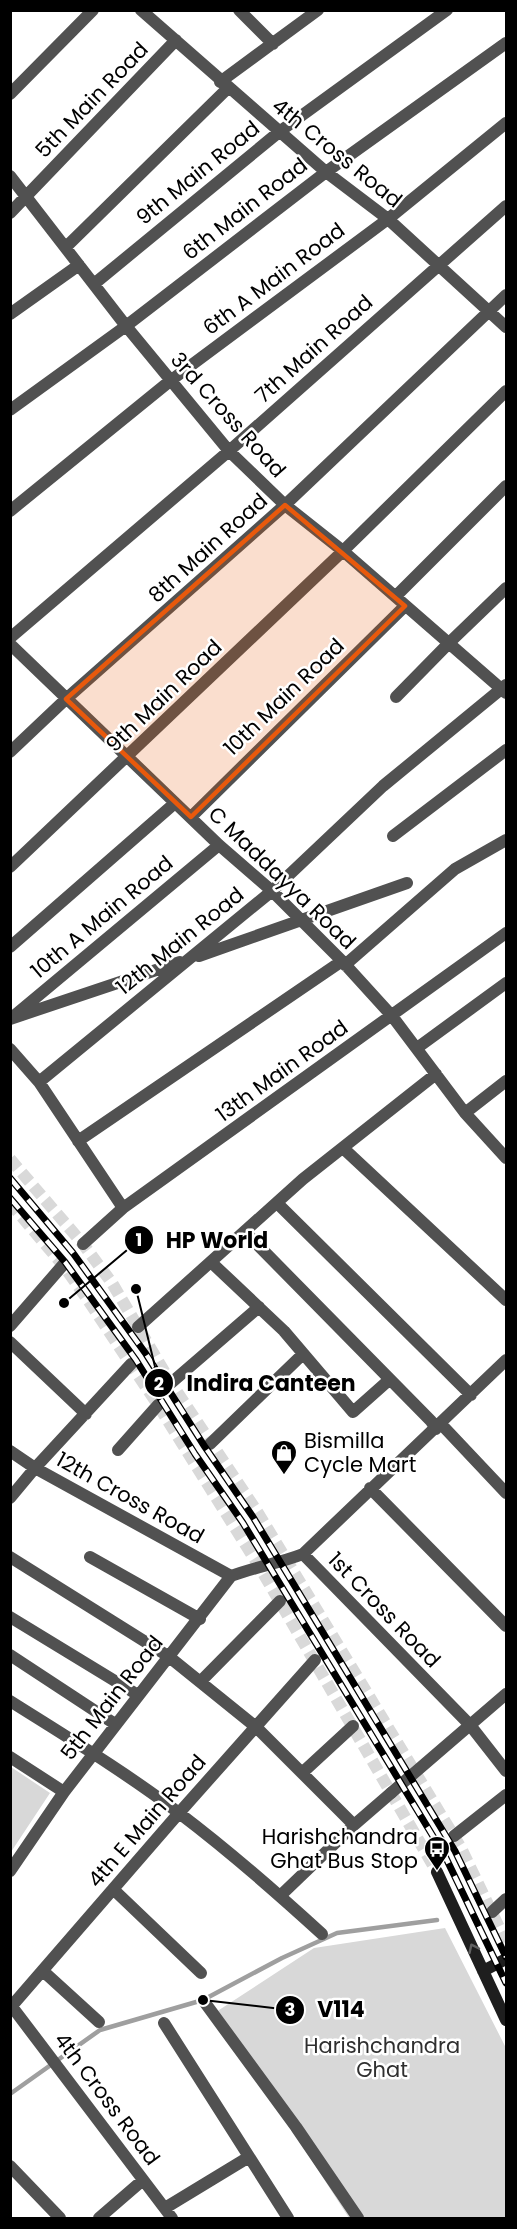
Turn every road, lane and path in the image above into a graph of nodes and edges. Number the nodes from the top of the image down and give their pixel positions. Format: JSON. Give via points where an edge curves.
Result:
{"nodes":[{"id":1,"x":93,"y":10,"type":"edge"},
{"id":2,"x":141,"y":10,"type":"edge"},
{"id":3,"x":239,"y":10,"type":"edge"},
{"id":4,"x":318,"y":10,"type":"edge"},
{"id":5,"x":447,"y":10,"type":"edge"},
{"id":6,"x":176,"y":40,"type":"junction"},
{"id":7,"x":507,"y":43,"type":"edge"},
{"id":8,"x":273,"y":44,"type":"junction"},
{"id":9,"x":224,"y":85,"type":"junction"},
{"id":10,"x":10,"y":94,"type":"edge"},
{"id":11,"x":507,"y":123,"type":"edge"},
{"id":12,"x":279,"y":132,"type":"junction"},
{"id":13,"x":326,"y":172,"type":"junction"},
{"id":14,"x":10,"y":176,"type":"edge"},
{"id":15,"x":26,"y":196,"type":"junction"},
{"id":16,"x":507,"y":206,"type":"edge"},
{"id":17,"x":10,"y":213,"type":"edge"},
{"id":18,"x":388,"y":219,"type":"junction"},
{"id":19,"x":66,"y":247,"type":"junction"},
{"id":20,"x":79,"y":265,"type":"junction"},
{"id":21,"x":438,"y":265,"type":"junction"},
{"id":22,"x":94,"y":284,"type":"junction"},
{"id":23,"x":507,"y":295,"type":"edge"},
{"id":24,"x":489,"y":312,"type":"junction"},
{"id":25,"x":10,"y":314,"type":"edge"},
{"id":26,"x":126,"y":326,"type":"junction"},
{"id":27,"x":507,"y":327,"type":"edge"},
{"id":28,"x":170,"y":381,"type":"junction"},
{"id":29,"x":507,"y":391,"type":"edge"},
{"id":30,"x":10,"y":410,"type":"edge"},
{"id":31,"x":229,"y":451,"type":"junction"},
{"id":32,"x":507,"y":486,"type":"edge"},
{"id":33,"x":285,"y":505,"type":"junction"},
{"id":34,"x":10,"y":511,"type":"edge"},
{"id":35,"x":343,"y":551,"type":"junction"},
{"id":36,"x":507,"y":588,"type":"edge"},
{"id":37,"x":396,"y":596,"type":"junction"},
{"id":38,"x":405,"y":606,"type":"junction"},
{"id":39,"x":10,"y":638,"type":"edge"},
{"id":40,"x":450,"y":642,"type":"junction"},
{"id":41,"x":10,"y":644,"type":"edge"},
{"id":42,"x":505,"y":689,"type":"edge"},
{"id":43,"x":396,"y":697,"type":"dead end"},
{"id":44,"x":66,"y":699,"type":"junction"},
{"id":45,"x":507,"y":750,"type":"edge"},
{"id":46,"x":10,"y":752,"type":"edge"},
{"id":47,"x":128,"y":757,"type":"junction"},
{"id":48,"x":175,"y":803,"type":"junction"},
{"id":49,"x":191,"y":817,"type":"junction"},
{"id":50,"x":393,"y":836,"type":"dead end"},
{"id":51,"x":507,"y":840,"type":"edge"},
{"id":52,"x":219,"y":845,"type":"junction"},
{"id":53,"x":10,"y":867,"type":"edge"},
{"id":54,"x":407,"y":883,"type":"dead end"},
{"id":55,"x":273,"y":891,"type":"junction"},
{"id":56,"x":299,"y":920,"type":"junction"},
{"id":57,"x":507,"y":933,"type":"edge"},
{"id":58,"x":10,"y":947,"type":"edge"},
{"id":59,"x":189,"y":959,"type":"junction"},
{"id":60,"x":344,"y":963,"type":"junction"},
{"id":61,"x":507,"y":983,"type":"edge"},
{"id":62,"x":392,"y":1016,"type":"junction"},
{"id":63,"x":10,"y":1019,"type":"edge"},
{"id":64,"x":417,"y":1048,"type":"junction"},
{"id":65,"x":10,"y":1049,"type":"edge"},
{"id":66,"x":436,"y":1074,"type":"junction"},
{"id":67,"x":507,"y":1081,"type":"edge"},
{"id":68,"x":39,"y":1082,"type":"junction"},
{"id":69,"x":465,"y":1113,"type":"junction"},
{"id":70,"x":78,"y":1141,"type":"junction"},
{"id":71,"x":342,"y":1148,"type":"junction"},
{"id":72,"x":507,"y":1158,"type":"edge"},
{"id":73,"x":277,"y":1203,"type":"junction"},
{"id":74,"x":123,"y":1208,"type":"junction"},
{"id":75,"x":245,"y":1232,"type":"junction"},
{"id":76,"x":83,"y":1244,"type":"dead end"},
{"id":77,"x":212,"y":1263,"type":"junction"},
{"id":78,"x":63,"y":1265,"type":"dead end"},
{"id":79,"x":507,"y":1300,"type":"edge"},
{"id":80,"x":258,"y":1307,"type":"junction"},
{"id":81,"x":10,"y":1326,"type":"edge"},
{"id":82,"x":138,"y":1327,"type":"dead end"},
{"id":83,"x":10,"y":1342,"type":"edge"},
{"id":84,"x":303,"y":1354,"type":"junction"},
{"id":85,"x":507,"y":1360,"type":"edge"},
{"id":86,"x":131,"y":1364,"type":"dead end"},
{"id":87,"x":389,"y":1380,"type":"junction"},
{"id":88,"x":171,"y":1383,"type":"dead end"},
{"id":89,"x":471,"y":1395,"type":"junction"},
{"id":90,"x":158,"y":1406,"type":"dead end"},
{"id":91,"x":86,"y":1414,"type":"junction"},
{"id":92,"x":439,"y":1426,"type":"junction"},
{"id":93,"x":210,"y":1444,"type":"dead end"},
{"id":94,"x":118,"y":1450,"type":"dead end"},
{"id":95,"x":10,"y":1451,"type":"edge"},
{"id":96,"x":35,"y":1468,"type":"junction"},
{"id":97,"x":370,"y":1488,"type":"junction"},
{"id":98,"x":507,"y":1493,"type":"edge"},
{"id":99,"x":10,"y":1498,"type":"edge"},
{"id":100,"x":303,"y":1554,"type":"junction"},
{"id":101,"x":10,"y":1557,"type":"edge"},
{"id":102,"x":90,"y":1557,"type":"dead end"},
{"id":103,"x":231,"y":1576,"type":"junction"},
{"id":104,"x":280,"y":1601,"type":"dead end"},
{"id":105,"x":10,"y":1617,"type":"edge"},
{"id":106,"x":200,"y":1618,"type":"junction"},
{"id":107,"x":507,"y":1626,"type":"edge"},
{"id":108,"x":10,"y":1655,"type":"edge"},
{"id":109,"x":168,"y":1656,"type":"junction"},
{"id":110,"x":315,"y":1660,"type":"dead end"},
{"id":111,"x":200,"y":1682,"type":"junction"},
{"id":112,"x":507,"y":1694,"type":"edge"},
{"id":113,"x":138,"y":1695,"type":"junction"},
{"id":114,"x":10,"y":1701,"type":"edge"},
{"id":115,"x":115,"y":1724,"type":"junction"},
{"id":116,"x":470,"y":1725,"type":"junction"},
{"id":117,"x":353,"y":1726,"type":"dead end"},
{"id":118,"x":256,"y":1727,"type":"junction"},
{"id":119,"x":93,"y":1754,"type":"junction"},
{"id":120,"x":10,"y":1757,"type":"edge"},
{"id":121,"x":507,"y":1771,"type":"edge"},
{"id":122,"x":302,"y":1773,"type":"junction"},
{"id":123,"x":64,"y":1792,"type":"junction"},
{"id":124,"x":507,"y":1795,"type":"edge"},
{"id":125,"x":179,"y":1813,"type":"junction"},
{"id":126,"x":354,"y":1825,"type":"junction"},
{"id":127,"x":454,"y":1836,"type":"dead end"},
{"id":128,"x":10,"y":1871,"type":"edge"},
{"id":129,"x":437,"y":1872,"type":"tunnel mouth"},
{"id":130,"x":113,"y":1889,"type":"junction"},
{"id":131,"x":280,"y":1896,"type":"junction"},
{"id":132,"x":507,"y":1899,"type":"edge"},
{"id":133,"x":492,"y":1912,"type":"dead end"},
{"id":134,"x":321,"y":1934,"type":"dead end"},
{"id":135,"x":507,"y":1959,"type":"edge"},
{"id":136,"x":44,"y":1971,"type":"junction"},
{"id":137,"x":483,"y":1971,"type":"junction"},
{"id":138,"x":201,"y":1973,"type":"dead end"},
{"id":139,"x":203,"y":2000,"type":"dead end"},
{"id":140,"x":11,"y":2006,"type":"edge"},
{"id":141,"x":507,"y":2020,"type":"edge"},
{"id":142,"x":99,"y":2022,"type":"dead end"},
{"id":143,"x":164,"y":2023,"type":"dead end"},
{"id":144,"x":249,"y":2157,"type":"junction"},
{"id":145,"x":10,"y":2166,"type":"edge"},
{"id":146,"x":143,"y":2180,"type":"junction"},
{"id":147,"x":168,"y":2213,"type":"edge"},
{"id":148,"x":60,"y":2218,"type":"edge"},
{"id":149,"x":99,"y":2218,"type":"edge"},
{"id":150,"x":288,"y":2218,"type":"edge"},
{"id":151,"x":358,"y":2218,"type":"edge"}],
"edges":[{"from":1,"to":10,"type":"street"},
{"from":2,"to":6,"type":"street","name":"4th Cross Road"},
{"from":3,"to":8,"type":"street"},
{"from":4,"to":8,"type":"street"},
{"from":5,"to":12,"type":"street","name":"9th Main Road"},
{"from":6,"to":9,"type":"street","name":"4th Cross Road"},
{"from":6,"to":15,"type":"street","name":"5th Main Road"},
{"from":7,"to":13,"type":"street","name":"6th Main Road"},
{"from":8,"to":9,"type":"street"},
{"from":9,"to":12,"type":"street","name":"4th Cross Road"},
{"from":9,"to":19,"type":"street"},
{"from":11,"to":18,"type":"street","name":"6th A Main Road"},
{"from":12,"to":13,"type":"street","name":"4th Cross Road"},
{"from":12,"to":22,"type":"street","name":"9th Main Road"},
{"from":13,"to":18,"type":"street","name":"4th Cross Road"},
{"from":13,"to":26,"type":"street","name":"6th Main Road"},
{"from":14,"to":15,"type":"street","name":"3rd Cross Road"},
{"from":15,"to":17,"type":"street","name":"5th Main Road"},
{"from":15,"to":19,"type":"street","name":"3rd Cross Road"},
{"from":16,"to":21,"type":"street","name":"7th Main Road"},
{"from":18,"to":21,"type":"street","name":"4th Cross Road"},
{"from":18,"to":28,"type":"street","name":"6th A Main Road"},
{"from":19,"to":20,"type":"street","name":"3rd Cross Road"},
{"from":20,"to":22,"type":"street","name":"3rd Cross Road"},
{"from":20,"to":25,"type":"street"},
{"from":21,"to":24,"type":"street","name":"4th Cross Road"},
{"from":21,"to":31,"type":"street","name":"7th Main Road"},
{"from":22,"to":26,"type":"street","name":"3rd Cross Road"},
{"from":23,"to":24,"type":"street","name":"8th Main Road"},
{"from":24,"to":27,"type":"street","name":"4th Cross Road"},
{"from":24,"to":33,"type":"street","name":"8th Main Road"},
{"from":26,"to":28,"type":"street","name":"3rd Cross Road"},
{"from":26,"to":30,"type":"street","name":"6th Main Road"},
{"from":28,"to":31,"type":"street","name":"3rd Cross Road"},
{"from":28,"to":34,"type":"street","name":"6th A Main Road"},
{"from":29,"to":35,"type":"street","name":"9th Main Road"},
{"from":31,"to":33,"type":"street","name":"3rd Cross Road"},
{"from":31,"to":39,"type":"street","name":"7th Main Road"},
{"from":32,"to":37,"type":"street"},
{"from":33,"to":35,"type":"street","name":"3rd Cross Road"},
{"from":33,"to":44,"type":"street","name":"8th Main Road"},
{"from":35,"to":37,"type":"street","name":"3rd Cross Road"},
{"from":35,"to":47,"type":"street","name":"9th Main Road"},
{"from":36,"to":40,"type":"street"},
{"from":37,"to":38,"type":"street","name":"3rd Cross Road"},
{"from":38,"to":40,"type":"street","name":"3rd Cross Road"},
{"from":38,"to":49,"type":"street","name":"10th Main Road"},
{"from":40,"to":42,"type":"street","name":"3rd Cross Road"},
{"from":40,"to":43,"type":"street"},
{"from":41,"to":44,"type":"street","name":"C Maddayya Road"},
{"from":42,"to":55,"type":"street","name":"12th Main Road","via":[[383,786]]},
{"from":44,"to":46,"type":"street","name":"8th Main Road"},
{"from":44,"to":47,"type":"street","name":"C Maddayya Road"},
{"from":45,"to":50,"type":"street"},
{"from":47,"to":48,"type":"street","name":"C Maddayya Road"},
{"from":47,"to":53,"type":"street","name":"9th Main Road"},
{"from":48,"to":49,"type":"street","name":"C Maddayya Road"},
{"from":48,"to":58,"type":"street"},
{"from":49,"to":52,"type":"street","name":"C Maddayya Road"},
{"from":51,"to":60,"type":"street","via":[[455,869]]},
{"from":52,"to":55,"type":"street","name":"C Maddayya Road"},
{"from":52,"to":63,"type":"street","name":"10th A Main Road"},
{"from":54,"to":56,"type":"street"},
{"from":55,"to":56,"type":"street","name":"C Maddayya Road"},
{"from":55,"to":59,"type":"street","name":"12th Main Road"},
{"from":56,"to":59,"type":"street"},
{"from":56,"to":60,"type":"street","name":"C Maddayya Road"},
{"from":57,"to":62,"type":"street","name":"13th Main Road"},
{"from":59,"to":63,"type":"street"},
{"from":59,"to":68,"type":"street","name":"12th Main Road"},
{"from":60,"to":62,"type":"street","name":"C Maddayya Road"},
{"from":60,"to":70,"type":"street"},
{"from":61,"to":64,"type":"street"},
{"from":62,"to":64,"type":"street","name":"C Maddayya Road"},
{"from":62,"to":74,"type":"street","name":"13th Main Road"},
{"from":64,"to":66,"type":"street","name":"C Maddayya Road"},
{"from":65,"to":68,"type":"street"},
{"from":66,"to":69,"type":"street","name":"C Maddayya Road"},
{"from":66,"to":71,"type":"street"},
{"from":67,"to":69,"type":"street"},
{"from":68,"to":70,"type":"street"},
{"from":69,"to":72,"type":"street","name":"C Maddayya Road"},
{"from":70,"to":74,"type":"street"},
{"from":71,"to":73,"type":"street"},
{"from":71,"to":79,"type":"street"},
{"from":73,"to":75,"type":"street"},
{"from":73,"to":89,"type":"street"},
{"from":74,"to":76,"type":"street","name":"13th Main Road"},
{"from":75,"to":77,"type":"street"},
{"from":75,"to":87,"type":"street"},
{"from":77,"to":80,"type":"street"},
{"from":77,"to":82,"type":"street"},
{"from":78,"to":81,"type":"street"},
{"from":80,"to":84,"type":"street"},
{"from":80,"to":88,"type":"street"},
{"from":83,"to":91,"type":"street"},
{"from":84,"to":87,"type":"street","via":[[353,1412]]},
{"from":84,"to":93,"type":"street"},
{"from":85,"to":89,"type":"street"},
{"from":86,"to":91,"type":"street"},
{"from":87,"to":92,"type":"street"},
{"from":89,"to":92,"type":"street"},
{"from":90,"to":94,"type":"street"},
{"from":91,"to":96,"type":"street"},
{"from":92,"to":97,"type":"street"},
{"from":92,"to":98,"type":"street"},
{"from":95,"to":96,"type":"street","name":"12th Cross Road"},
{"from":96,"to":99,"type":"street"},
{"from":96,"to":103,"type":"street","name":"12th Cross Road"},
{"from":97,"to":100,"type":"street"},
{"from":97,"to":107,"type":"street"},
{"from":100,"to":103,"type":"street","name":"1st Cross Road"},
{"from":100,"to":116,"type":"street","name":"1st Cross Road"},
{"from":101,"to":109,"type":"street"},
{"from":102,"to":106,"type":"street"},
{"from":103,"to":106,"type":"street","name":"5th Main Road"},
{"from":104,"to":111,"type":"street"},
{"from":105,"to":113,"type":"street"},
{"from":106,"to":109,"type":"street","name":"5th Main Road"},
{"from":108,"to":115,"type":"street"},
{"from":109,"to":111,"type":"street"},
{"from":109,"to":113,"type":"street","name":"5th Main Road"},
{"from":110,"to":118,"type":"street","name":"4th E Main Road"},
{"from":111,"to":118,"type":"street"},
{"from":112,"to":116,"type":"street"},
{"from":113,"to":115,"type":"street","name":"5th Main Road"},
{"from":114,"to":119,"type":"street"},
{"from":115,"to":119,"type":"street","name":"5th Main Road"},
{"from":116,"to":121,"type":"street","name":"1st Cross Road"},
{"from":116,"to":126,"type":"street"},
{"from":117,"to":122,"type":"street"},
{"from":118,"to":122,"type":"street"},
{"from":118,"to":125,"type":"street","name":"4th E Main Road"},
{"from":119,"to":123,"type":"street","name":"5th Main Road"},
{"from":119,"to":125,"type":"street"},
{"from":120,"to":123,"type":"street"},
{"from":122,"to":126,"type":"street"},
{"from":123,"to":128,"type":"street","name":"5th Main Road"},
{"from":124,"to":127,"type":"street"},
{"from":125,"to":130,"type":"street","name":"4th E Main Road"},
{"from":125,"to":131,"type":"street"},
{"from":126,"to":131,"type":"street"},
{"from":137,"to":129,"type":"main road","one_way":true},
{"from":130,"to":136,"type":"street","name":"4th E Main Road"},
{"from":130,"to":138,"type":"street"},
{"from":131,"to":134,"type":"street"},
{"from":132,"to":133,"type":"street"},
{"from":135,"to":137,"type":"main road"},
{"from":136,"to":140,"type":"street","name":"4th E Main Road"},
{"from":136,"to":142,"type":"street"},
{"from":137,"to":141,"type":"main road"},
{"from":139,"to":151,"type":"street"},
{"from":140,"to":146,"type":"street","name":"4th Cross Road"},
{"from":143,"to":144,"type":"street"},
{"from":144,"to":147,"type":"street"},
{"from":144,"to":150,"type":"street"},
{"from":145,"to":148,"type":"street"},
{"from":146,"to":147,"type":"street","name":"4th Cross Road"},
{"from":146,"to":149,"type":"street"}]}
